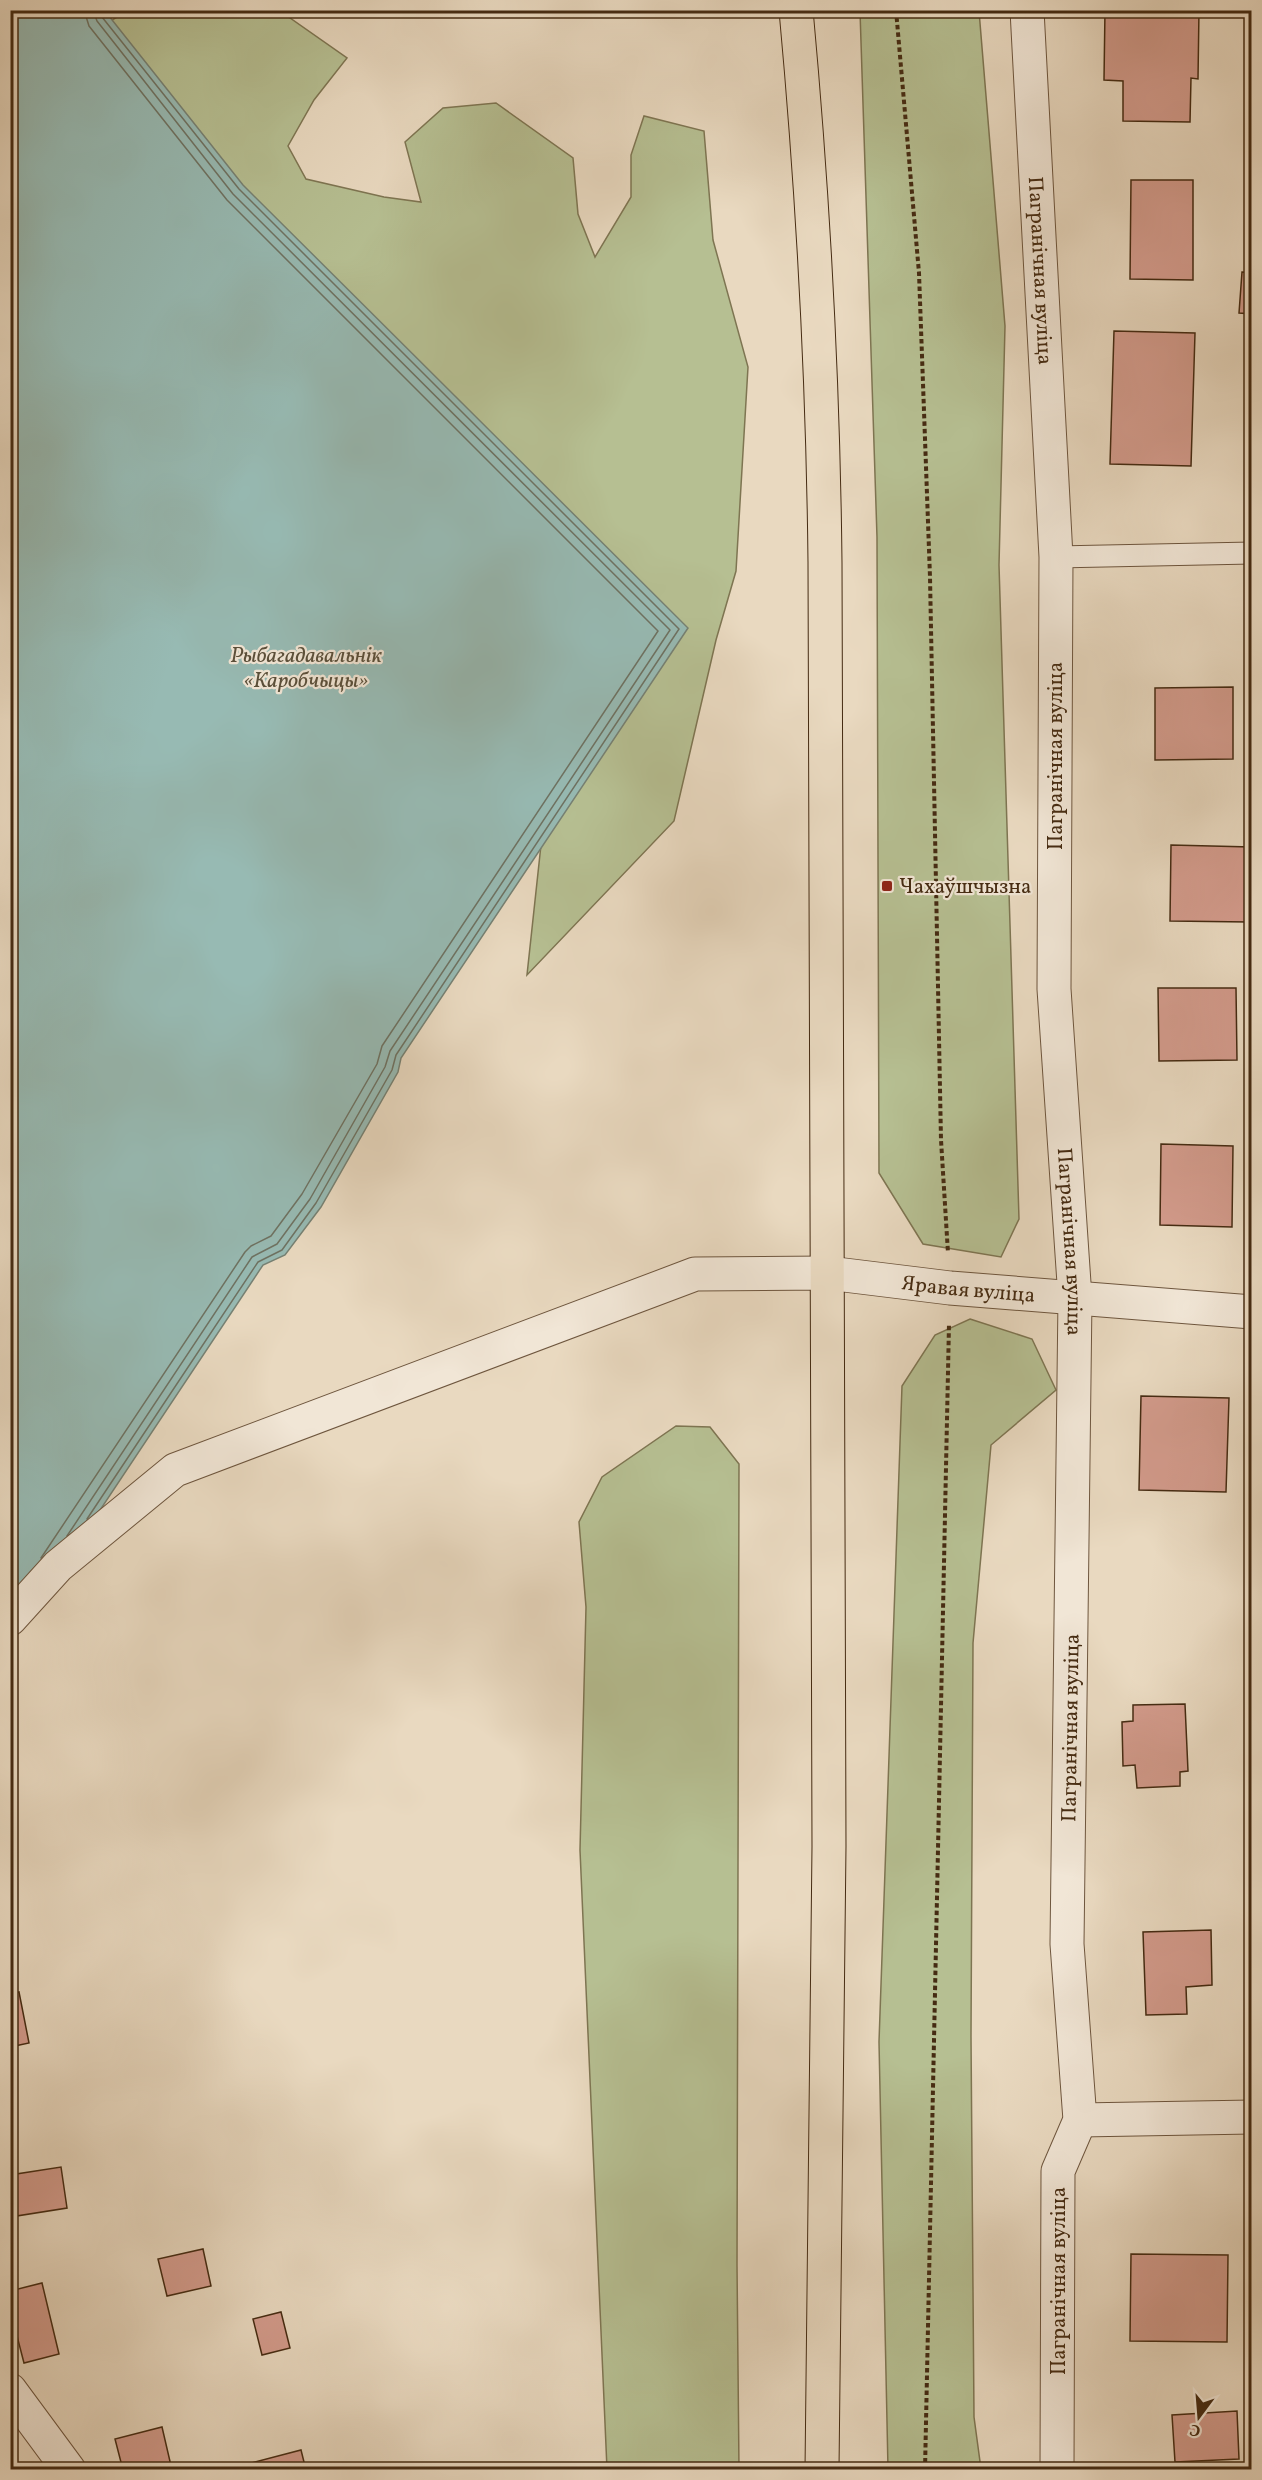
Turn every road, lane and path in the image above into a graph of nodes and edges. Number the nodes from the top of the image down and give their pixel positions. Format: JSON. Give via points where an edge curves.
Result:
{"nodes":[{"id":1,"x":796,"y":10,"type":"edge"},
{"id":2,"x":896,"y":10,"type":"edge"},
{"id":3,"x":1027,"y":10,"type":"edge"},
{"id":4,"x":1251,"y":553,"type":"edge"},
{"id":5,"x":1056,"y":557,"type":"junction"},
{"id":6,"x":828,"y":1273,"type":"junction"},
{"id":7,"x":950,"y":1288,"type":"junction"},
{"id":8,"x":1075,"y":1298,"type":"junction"},
{"id":9,"x":1251,"y":1312,"type":"edge"},
{"id":10,"x":10,"y":1619,"type":"edge"},
{"id":11,"x":1251,"y":2117,"type":"edge"},
{"id":12,"x":1080,"y":2120,"type":"junction"},
{"id":13,"x":10,"y":2390,"type":"edge"},
{"id":14,"x":69,"y":2469,"type":"edge"},
{"id":15,"x":822,"y":2469,"type":"edge"},
{"id":16,"x":925,"y":2469,"type":"edge"},
{"id":17,"x":1057,"y":2469,"type":"edge"}],
"edges":[{"from":1,"to":6,"type":"main road","via":[[809,148],[823,413]]},
{"from":2,"to":7,"type":"path","via":[[919,273],[930,577],[941,1140]]},
{"from":3,"to":5,"type":"street","name":"Пагранічная вуліца"},
{"from":4,"to":5,"type":"lane"},
{"from":5,"to":8,"type":"street","name":"Пагранічная вуліца","via":[[1054,989]]},
{"from":6,"to":7,"type":"street","name":"Яравая вуліца"},
{"from":6,"to":10,"type":"street","name":"Яравая вуліца","via":[[695,1274],[175,1470],[58,1566]]},
{"from":6,"to":15,"type":"main road","via":[[829,1909]]},
{"from":7,"to":8,"type":"street","name":"Яравая вуліца"},
{"from":7,"to":16,"type":"path"},
{"from":8,"to":9,"type":"street","name":"Яравая вуліца"},
{"from":8,"to":12,"type":"street","name":"Пагранічная вуліца","via":[[1067,1944]]},
{"from":11,"to":12,"type":"street"},
{"from":12,"to":17,"type":"street","name":"Пагранічная вуліца","via":[[1058,2171]]},
{"from":13,"to":14,"type":"street"}]}
